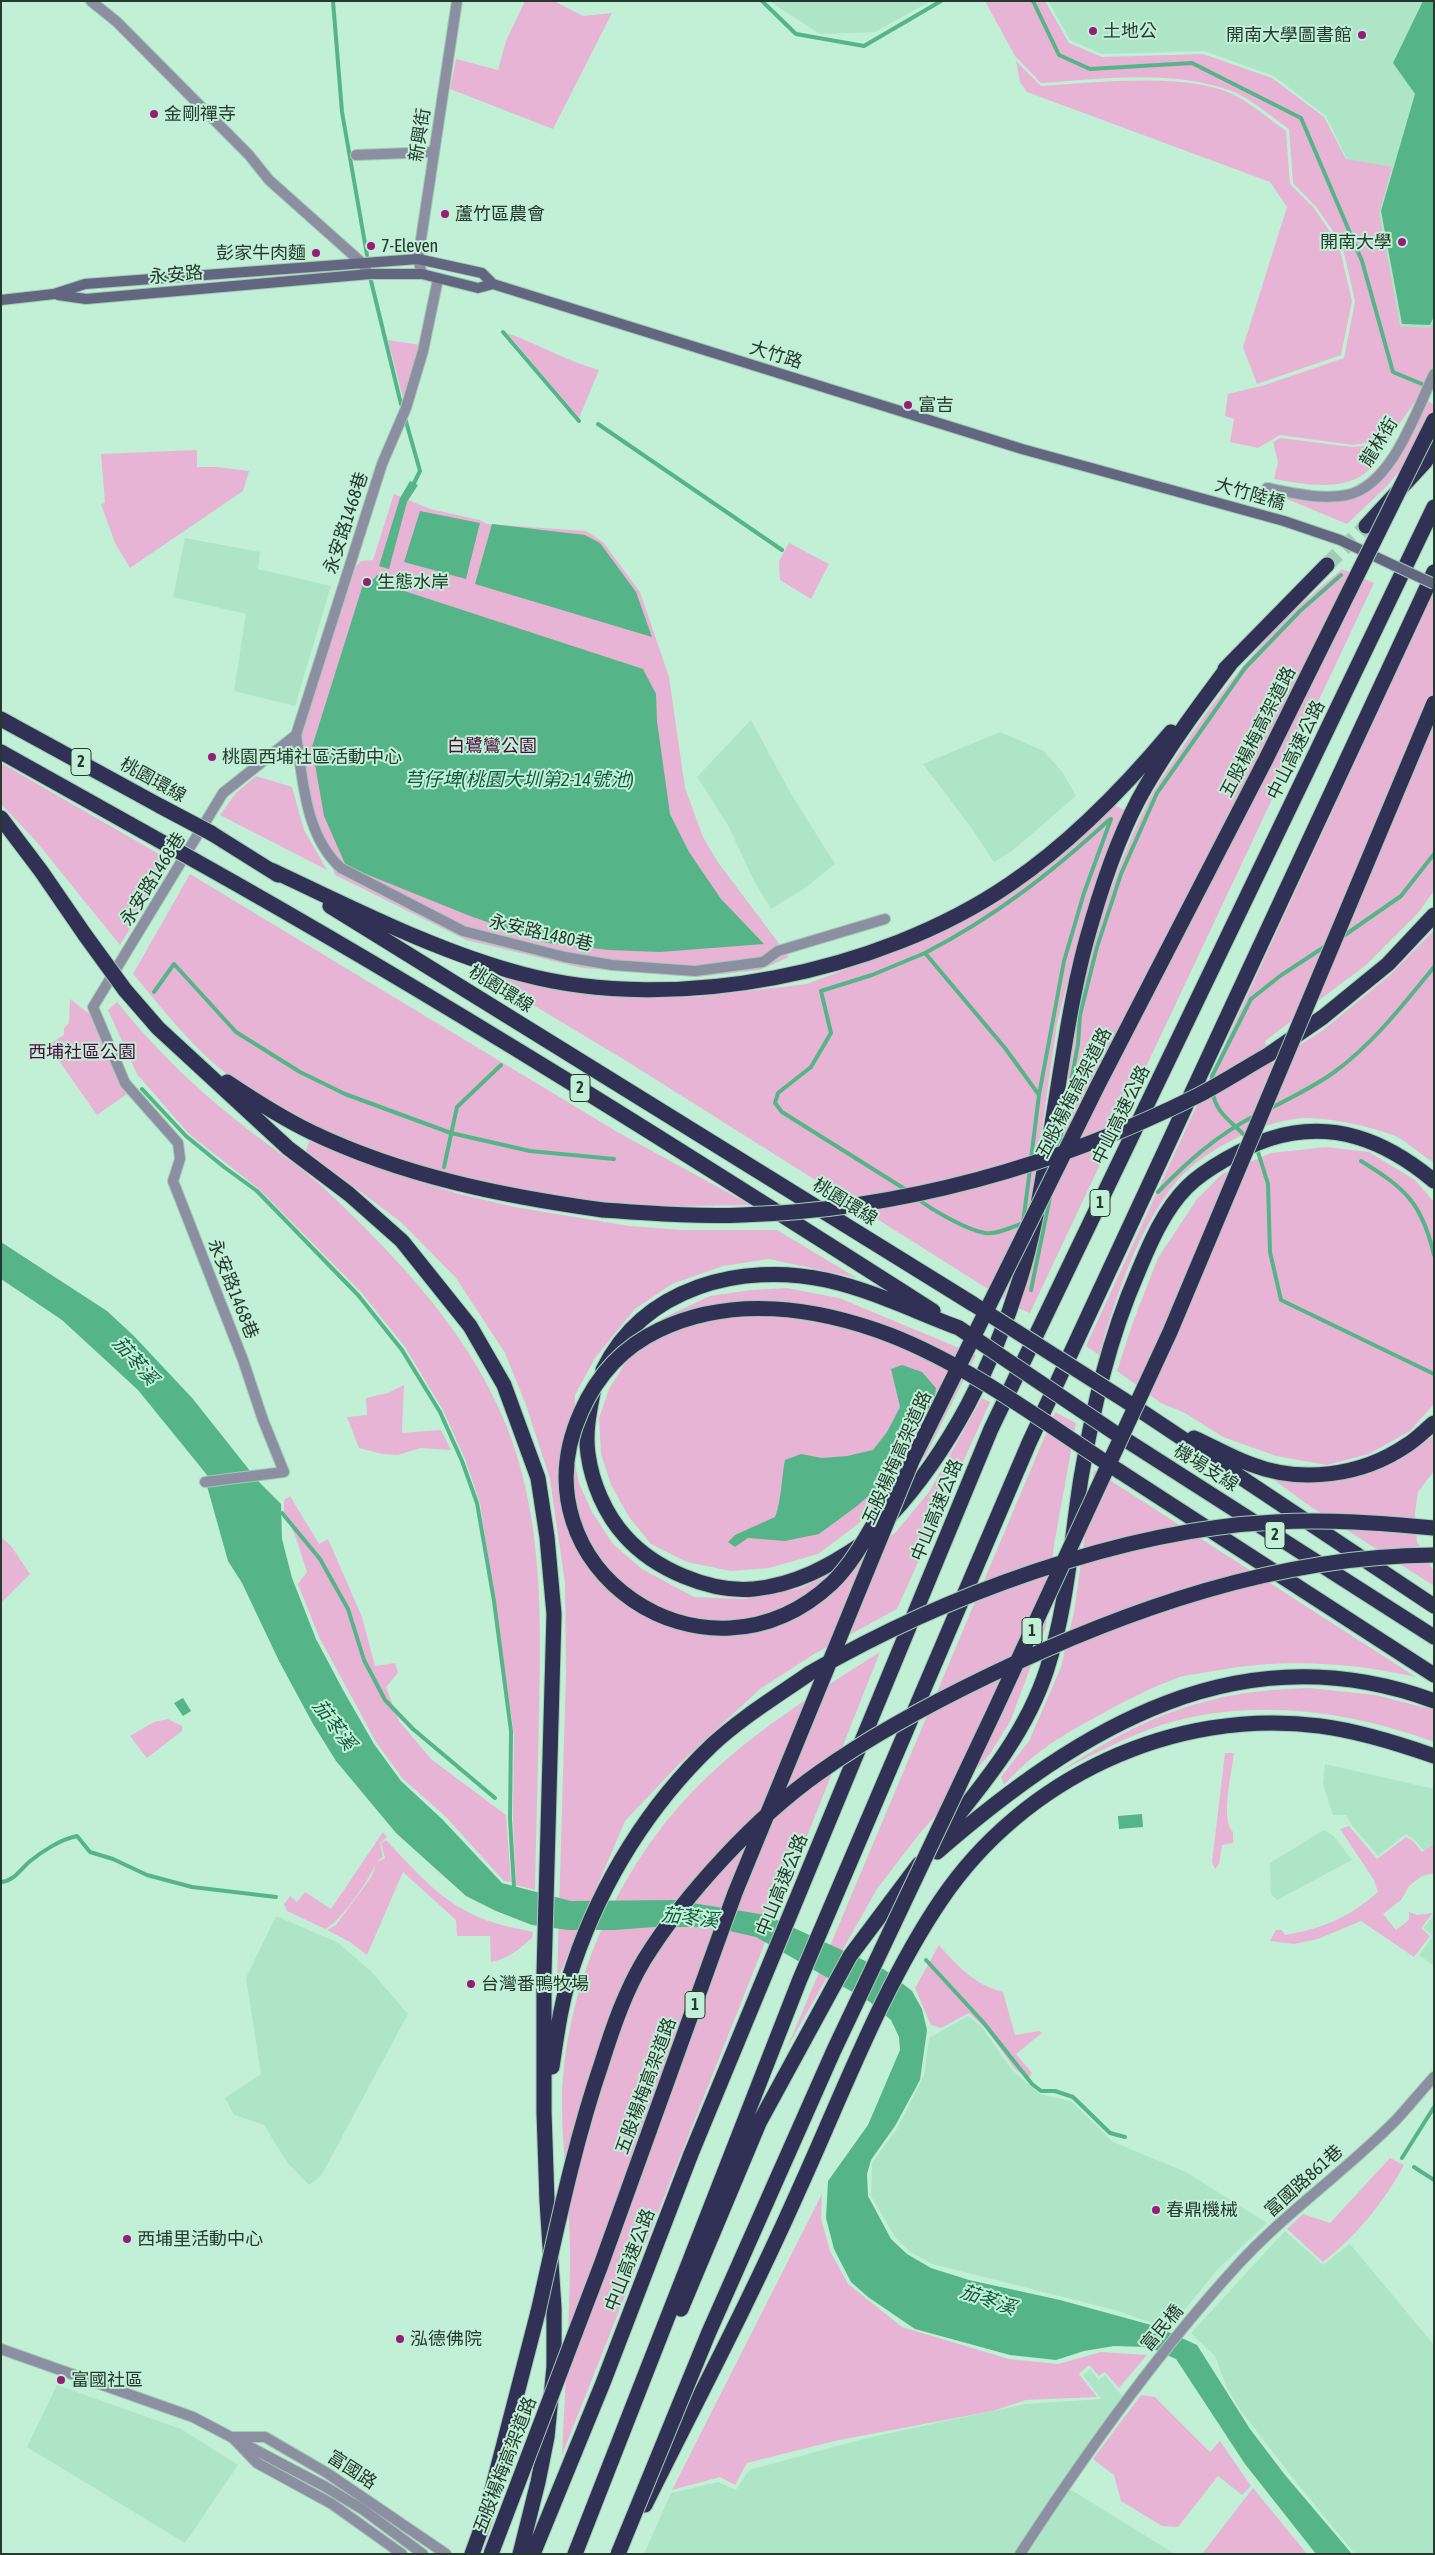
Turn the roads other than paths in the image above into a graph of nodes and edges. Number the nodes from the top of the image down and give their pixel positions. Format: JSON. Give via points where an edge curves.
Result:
{"nodes":[{"id":1,"x":91,"y":1,"type":"edge"},
{"id":2,"x":457,"y":1,"type":"edge"},
{"id":3,"x":434,"y":152,"type":"junction"},
{"id":4,"x":356,"y":154,"type":"dead end"},
{"id":5,"x":418,"y":259,"type":"junction"},
{"id":6,"x":365,"y":268,"type":"junction"},
{"id":7,"x":422,"y":274,"type":"junction"},
{"id":8,"x":438,"y":279,"type":"junction"},
{"id":9,"x":492,"y":284,"type":"junction"},
{"id":10,"x":54,"y":294,"type":"junction"},
{"id":11,"x":1,"y":300,"type":"edge"},
{"id":12,"x":1430,"y":382,"type":"edge"},
{"id":13,"x":1434,"y":420,"type":"edge"},
{"id":14,"x":1434,"y":447,"type":"edge"},
{"id":15,"x":1050,"y":456,"type":"joint"},
{"id":16,"x":1267,"y":488,"type":"dead end"},
{"id":17,"x":1434,"y":507,"type":"edge"},
{"id":18,"x":1366,"y":526,"type":"tunnel mouth"},
{"id":19,"x":1327,"y":565,"type":"tunnel mouth"},
{"id":20,"x":1434,"y":572,"type":"edge"},
{"id":21,"x":1434,"y":584,"type":"edge"},
{"id":22,"x":1231,"y":663,"type":"junction"},
{"id":23,"x":1434,"y":703,"type":"edge"},
{"id":24,"x":1,"y":719,"type":"edge"},
{"id":25,"x":296,"y":735,"type":"junction"},
{"id":26,"x":1,"y":752,"type":"edge"},
{"id":27,"x":1,"y":818,"type":"edge"},
{"id":28,"x":271,"y":870,"type":"junction"},
{"id":29,"x":1434,"y":915,"type":"edge"},
{"id":30,"x":885,"y":919,"type":"dead end"},
{"id":31,"x":190,"y":1057,"type":"junction"},
{"id":32,"x":1434,"y":1181,"type":"edge"},
{"id":33,"x":973,"y":1304,"type":"joint"},
{"id":34,"x":959,"y":1328,"type":"junction"},
{"id":35,"x":1150,"y":1416,"type":"junction"},
{"id":36,"x":1434,"y":1423,"type":"edge"},
{"id":37,"x":912,"y":1461,"type":"junction"},
{"id":38,"x":205,"y":1482,"type":"dead end"},
{"id":39,"x":1434,"y":1528,"type":"edge"},
{"id":40,"x":1434,"y":1555,"type":"edge"},
{"id":41,"x":1434,"y":1606,"type":"edge"},
{"id":42,"x":1434,"y":1637,"type":"edge"},
{"id":43,"x":1429,"y":1671,"type":"edge"},
{"id":44,"x":1434,"y":1701,"type":"edge"},
{"id":45,"x":1434,"y":1756,"type":"edge"},
{"id":46,"x":891,"y":1899,"type":"junction"},
{"id":47,"x":1434,"y":2077,"type":"edge"},
{"id":48,"x":544,"y":2112,"type":"junction"},
{"id":49,"x":1198,"y":2310,"type":"joint"},
{"id":50,"x":1,"y":2349,"type":"edge"},
{"id":51,"x":232,"y":2437,"type":"junction"},
{"id":52,"x":402,"y":2554,"type":"edge"},
{"id":53,"x":423,"y":2554,"type":"edge"},
{"id":54,"x":446,"y":2554,"type":"edge"},
{"id":55,"x":472,"y":2554,"type":"edge"},
{"id":56,"x":491,"y":2554,"type":"edge"},
{"id":57,"x":520,"y":2554,"type":"edge"},
{"id":58,"x":533,"y":2554,"type":"edge"},
{"id":59,"x":575,"y":2554,"type":"edge"},
{"id":60,"x":619,"y":2554,"type":"edge"},
{"id":61,"x":1020,"y":2554,"type":"edge"}],
"edges":[{"from":1,"to":6,"type":"street","via":[[117,22],[243,149],[269,180]]},
{"from":2,"to":3,"type":"street","name":"新興街"},
{"from":3,"to":4,"type":"street"},
{"from":3,"to":5,"type":"street","name":"新興街"},
{"from":5,"to":6,"type":"main road","name":"大竹路"},
{"from":5,"to":7,"type":"street","name":"新興街"},
{"from":5,"to":9,"type":"main road","name":"大竹路","via":[[482,273]]},
{"from":6,"to":7,"type":"main road","name":"永安路"},
{"from":6,"to":10,"type":"main road","name":"永安路","via":[[85,284]]},
{"from":6,"to":10,"type":"main road","name":"永安路","via":[[86,299]]},
{"from":7,"to":8,"type":"main road","name":"永安路"},
{"from":8,"to":9,"type":"main road","name":"永安路","via":[[478,288]]},
{"from":8,"to":25,"type":"street","name":"永安路1468巷","via":[[423,351],[406,408],[382,464]]},
{"from":9,"to":15,"type":"main road","name":"大竹路"},
{"from":10,"to":11,"type":"main road","name":"永安路"},
{"from":12,"to":16,"type":"street","name":"龍林街","via":[[1396,454],[1375,481],[1348,495],[1302,495]]},
{"from":13,"to":37,"type":"highway","name":"五股楊梅高架道路","number":"1","bridge":true},
{"from":14,"to":18,"type":"highway"},
{"from":15,"to":21,"type":"main road","name":"大竹陸橋","bridge":true,"via":[[1284,520],[1340,540]]},
{"from":17,"to":58,"type":"highway","name":"中山高速公路","number":"1","via":[[991,1429],[770,1965]]},
{"from":19,"to":22,"type":"highway"},
{"from":20,"to":59,"type":"highway","number":"1","via":[[1029,1443],[800,1979]]},
{"from":22,"to":28,"type":"highway","via":[[1111,800],[1010,884],[902,942],[819,968],[754,982],[683,989],[565,983],[462,956]]},
{"from":22,"to":34,"type":"highway","via":[[1182,729],[1145,789],[1116,850],[1092,921],[1070,1003],[1043,1175],[1020,1278],[1003,1330],[954,1430],[930,1468],[904,1501],[860,1545],[828,1567],[791,1582],[754,1589],[718,1588],[681,1576],[653,1559],[625,1537],[596,1488],[588,1453],[587,1421],[593,1392],[606,1365],[629,1332],[664,1304],[694,1287],[730,1277],[769,1275],[826,1280]]},
{"from":23,"to":60,"type":"highway","number":"1","bridge":true,"via":[[1170,1332],[834,2050],[709,2332]]},
{"from":24,"to":28,"type":"highway","name":"桃園環線","number":"2","bridge":true,"via":[[211,833]]},
{"from":25,"to":30,"type":"street","name":"永安路1480巷","via":[[314,832],[329,858],[341,868],[463,931],[565,958],[612,965],[695,970],[763,962],[778,950]]},
{"from":25,"to":38,"type":"street","name":"永安路1468巷","via":[[224,793],[93,1007],[125,1083],[178,1143],[180,1159],[173,1181],[284,1472]]},
{"from":26,"to":34,"type":"highway","number":"2","bridge":true,"via":[[194,860],[467,1020]]},
{"from":27,"to":31,"type":"highway","bridge":true,"via":[[125,990],[158,1028]]},
{"from":28,"to":33,"type":"highway","name":"桃園環線","number":"2"},
{"from":29,"to":31,"type":"highway","bridge":true,"via":[[1388,964],[1323,1017],[1268,1055],[1199,1094],[1028,1166],[890,1200],[796,1211],[678,1215],[603,1210],[481,1190],[371,1157],[311,1132]]},
{"from":31,"to":48,"type":"highway","via":[[288,1148],[349,1194],[402,1240],[470,1326],[504,1385],[538,1478],[554,1614],[544,1973]]},
{"from":32,"to":46,"type":"highway","via":[[1409,1160],[1358,1136],[1334,1132],[1286,1134],[1258,1143],[1217,1166],[1188,1186],[1166,1214],[1126,1299],[1099,1390],[1061,1618],[1046,1671],[1026,1719],[1003,1758]]},
{"from":33,"to":35,"type":"highway","name":"機場支線","number":"2","bridge":true},
{"from":34,"to":42,"type":"highway","name":"機場支線","number":"2","bridge":true,"via":[[1115,1433]]},
{"from":35,"to":36,"type":"highway","via":[[1250,1464],[1290,1474],[1348,1471],[1377,1462],[1408,1445]]},
{"from":35,"to":41,"type":"highway","name":"機場支線","number":"2"},
{"from":37,"to":43,"type":"highway","bridge":true,"via":[[833,1582],[792,1611],[747,1627],[720,1630],[693,1627],[648,1611],[608,1579],[575,1528],[566,1466],[576,1422],[590,1390],[605,1370],[649,1335],[699,1314],[736,1308],[798,1310],[827,1316],[890,1335],[953,1365]]},
{"from":37,"to":56,"type":"highway","name":"五股楊梅高架道路","number":"1","bridge":true,"via":[[735,1893],[601,2265]]},
{"from":39,"to":48,"type":"highway","bridge":true,"via":[[1345,1522],[1274,1522],[1190,1532],[1124,1547],[1050,1568],[940,1608],[854,1648],[810,1673],[714,1744],[672,1786],[638,1831],[588,1926],[573,1966]]},
{"from":40,"to":55,"type":"highway","bridge":true,"via":[[1386,1555],[1250,1579],[1185,1596],[1034,1654],[930,1704],[819,1772],[704,1878],[644,1961],[617,2016],[583,2117],[538,2312],[484,2521]]},
{"from":44,"to":46,"type":"highway","via":[[1371,1684],[1332,1678],[1287,1677],[1248,1681],[1179,1697],[1108,1728],[1020,1784],[934,1854]]},
{"from":45,"to":60,"type":"highway","bridge":true,"via":[[1363,1734],[1320,1726],[1239,1724],[1183,1732],[1124,1751],[1070,1777],[1018,1814],[976,1855],[942,1897],[894,1980],[786,2219]]},
{"from":46,"to":59,"type":"highway","via":[[850,1956],[759,2122]]},
{"from":47,"to":49,"type":"street","name":"富國路861巷","via":[[1396,2120],[1240,2263]]},
{"from":48,"to":57,"type":"highway","via":[[554,2367],[547,2438]]},
{"from":49,"to":61,"type":"street","name":"富民橋","via":[[1070,2476]]},
{"from":50,"to":51,"type":"street","name":"富國路","via":[[193,2417]]},
{"from":51,"to":52,"type":"street","name":"富國路","via":[[257,2463],[332,2504]]},
{"from":51,"to":53,"type":"street","name":"富國路","via":[[308,2476],[362,2509]]},
{"from":51,"to":54,"type":"street","name":"富國路","via":[[265,2437],[327,2473]]}]}
